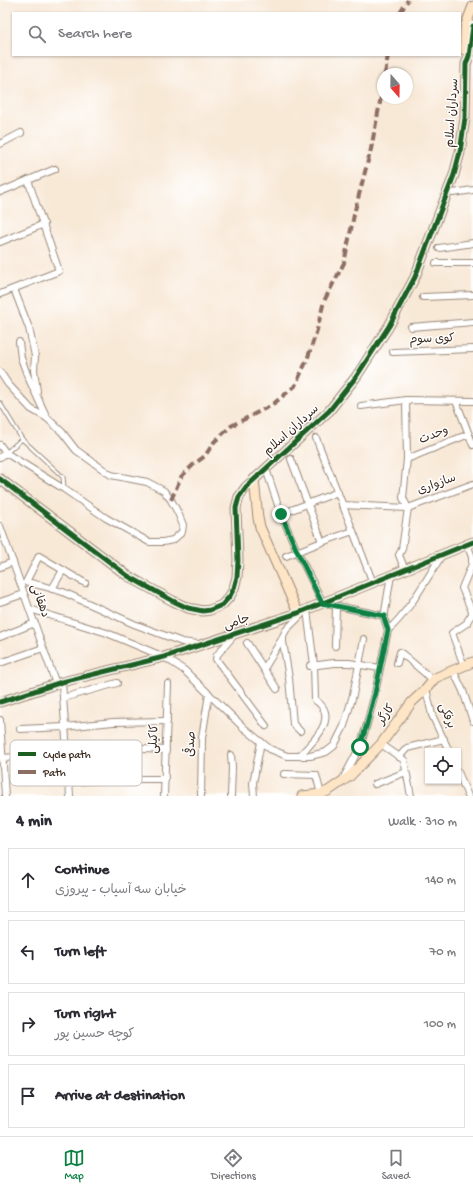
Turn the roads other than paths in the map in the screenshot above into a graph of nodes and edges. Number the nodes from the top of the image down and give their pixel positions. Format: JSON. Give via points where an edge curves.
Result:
{"nodes":[{"id":1,"x":473,"y":6,"type":"edge"},
{"id":2,"x":473,"y":26,"type":"edge"},
{"id":3,"x":466,"y":64,"type":"junction"},
{"id":4,"x":21,"y":133,"type":"dead end"},
{"id":5,"x":0,"y":144,"type":"edge"},
{"id":6,"x":55,"y":169,"type":"dead end"},
{"id":7,"x":28,"y":180,"type":"junction"},
{"id":8,"x":473,"y":190,"type":"edge"},
{"id":9,"x":0,"y":192,"type":"edge"},
{"id":10,"x":453,"y":192,"type":"dead end"},
{"id":11,"x":44,"y":224,"type":"junction"},
{"id":12,"x":0,"y":242,"type":"edge"},
{"id":13,"x":473,"y":243,"type":"edge"},
{"id":14,"x":440,"y":248,"type":"dead end"},
{"id":15,"x":436,"y":263,"type":"dead end"},
{"id":16,"x":473,"y":263,"type":"edge"},
{"id":17,"x":14,"y":288,"type":"junction"},
{"id":18,"x":0,"y":294,"type":"edge"},
{"id":19,"x":473,"y":295,"type":"edge"},
{"id":20,"x":422,"y":297,"type":"dead end"},
{"id":21,"x":473,"y":322,"type":"edge"},
{"id":22,"x":411,"y":327,"type":"dead end"},
{"id":23,"x":19,"y":342,"type":"dead end"},
{"id":24,"x":473,"y":349,"type":"edge"},
{"id":25,"x":393,"y":352,"type":"dead end"},
{"id":26,"x":0,"y":372,"type":"edge"},
{"id":27,"x":38,"y":398,"type":"junction"},
{"id":28,"x":406,"y":400,"type":"junction"},
{"id":29,"x":456,"y":401,"type":"junction"},
{"id":30,"x":473,"y":401,"type":"edge"},
{"id":31,"x":0,"y":403,"type":"edge"},
{"id":32,"x":361,"y":406,"type":"dead end"},
{"id":33,"x":47,"y":418,"type":"junction"},
{"id":34,"x":469,"y":434,"type":"junction"},
{"id":35,"x":316,"y":438,"type":"dead end"},
{"id":36,"x":22,"y":439,"type":"junction"},
{"id":37,"x":0,"y":444,"type":"edge"},
{"id":38,"x":473,"y":445,"type":"edge"},
{"id":39,"x":6,"y":453,"type":"junction"},
{"id":40,"x":0,"y":457,"type":"edge"},
{"id":41,"x":291,"y":458,"type":"dead end"},
{"id":42,"x":407,"y":459,"type":"junction"},
{"id":43,"x":266,"y":469,"type":"junction"},
{"id":44,"x":0,"y":479,"type":"edge"},
{"id":45,"x":254,"y":479,"type":"junction"},
{"id":46,"x":473,"y":484,"type":"edge"},
{"id":47,"x":64,"y":489,"type":"junction"},
{"id":48,"x":338,"y":492,"type":"junction"},
{"id":49,"x":309,"y":503,"type":"junction"},
{"id":50,"x":342,"y":505,"type":"junction"},
{"id":51,"x":408,"y":508,"type":"junction"},
{"id":52,"x":281,"y":514,"type":"junction"},
{"id":53,"x":0,"y":526,"type":"edge"},
{"id":54,"x":353,"y":531,"type":"junction"},
{"id":55,"x":2,"y":538,"type":"edge"},
{"id":56,"x":322,"y":542,"type":"junction"},
{"id":57,"x":470,"y":543,"type":"edge"},
{"id":58,"x":297,"y":551,"type":"junction"},
{"id":59,"x":442,"y":554,"type":"junction"},
{"id":60,"x":286,"y":556,"type":"dead end"},
{"id":61,"x":13,"y":562,"type":"junction"},
{"id":62,"x":0,"y":567,"type":"edge"},
{"id":63,"x":63,"y":570,"type":"junction"},
{"id":64,"x":405,"y":570,"type":"junction"},
{"id":65,"x":391,"y":576,"type":"junction"},
{"id":66,"x":23,"y":582,"type":"junction"},
{"id":67,"x":86,"y":583,"type":"dead end"},
{"id":68,"x":373,"y":583,"type":"junction"},
{"id":69,"x":52,"y":589,"type":"junction"},
{"id":70,"x":24,"y":594,"type":"junction"},
{"id":71,"x":0,"y":602,"type":"edge"},
{"id":72,"x":322,"y":603,"type":"junction"},
{"id":73,"x":336,"y":606,"type":"junction"},
{"id":74,"x":30,"y":609,"type":"junction"},
{"id":75,"x":302,"y":612,"type":"junction"},
{"id":76,"x":473,"y":614,"type":"edge"},
{"id":77,"x":385,"y":616,"type":"junction"},
{"id":78,"x":35,"y":623,"type":"junction"},
{"id":79,"x":388,"y":630,"type":"junction"},
{"id":80,"x":235,"y":634,"type":"junction"},
{"id":81,"x":283,"y":636,"type":"junction"},
{"id":82,"x":0,"y":637,"type":"edge"},
{"id":83,"x":364,"y":638,"type":"dead end"},
{"id":84,"x":247,"y":643,"type":"dead end"},
{"id":85,"x":202,"y":645,"type":"junction"},
{"id":86,"x":334,"y":646,"type":"dead end"},
{"id":87,"x":44,"y":648,"type":"junction"},
{"id":88,"x":164,"y":657,"type":"junction"},
{"id":89,"x":473,"y":662,"type":"edge"},
{"id":90,"x":0,"y":663,"type":"edge"},
{"id":91,"x":397,"y":663,"type":"dead end"},
{"id":92,"x":358,"y":664,"type":"junction"},
{"id":93,"x":312,"y":666,"type":"junction"},
{"id":94,"x":464,"y":666,"type":"junction"},
{"id":95,"x":380,"y":668,"type":"junction"},
{"id":96,"x":264,"y":669,"type":"junction"},
{"id":97,"x":453,"y":670,"type":"junction"},
{"id":98,"x":433,"y":680,"type":"junction"},
{"id":99,"x":59,"y":683,"type":"junction"},
{"id":100,"x":117,"y":683,"type":"dead end"},
{"id":101,"x":168,"y":684,"type":"dead end"},
{"id":102,"x":277,"y":689,"type":"dead end"},
{"id":103,"x":426,"y":689,"type":"junction"},
{"id":104,"x":209,"y":694,"type":"junction"},
{"id":105,"x":63,"y":698,"type":"junction"},
{"id":106,"x":0,"y":702,"type":"edge"},
{"id":107,"x":0,"y":720,"type":"edge"},
{"id":108,"x":167,"y":721,"type":"junction"},
{"id":109,"x":473,"y":721,"type":"edge"},
{"id":110,"x":266,"y":726,"type":"dead end"},
{"id":111,"x":65,"y":727,"type":"junction"},
{"id":112,"x":20,"y":729,"type":"dead end"},
{"id":113,"x":300,"y":731,"type":"dead end"},
{"id":114,"x":444,"y":738,"type":"junction"},
{"id":115,"x":66,"y":740,"type":"edge"},
{"id":116,"x":261,"y":742,"type":"junction"},
{"id":117,"x":381,"y":744,"type":"junction"},
{"id":118,"x":1,"y":745,"type":"edge"},
{"id":119,"x":448,"y":748,"type":"edge"},
{"id":120,"x":142,"y":749,"type":"edge"},
{"id":121,"x":166,"y":750,"type":"junction"},
{"id":122,"x":231,"y":755,"type":"dead end"},
{"id":123,"x":299,"y":756,"type":"junction"},
{"id":124,"x":400,"y":757,"type":"junction"},
{"id":125,"x":2,"y":758,"type":"junction"},
{"id":126,"x":10,"y":758,"type":"edge"},
{"id":127,"x":406,"y":772,"type":"junction"},
{"id":128,"x":284,"y":774,"type":"dead end"},
{"id":129,"x":142,"y":779,"type":"edge"},
{"id":130,"x":165,"y":779,"type":"junction"},
{"id":131,"x":461,"y":779,"type":"edge"},
{"id":132,"x":342,"y":781,"type":"junction"},
{"id":133,"x":375,"y":784,"type":"dead end"},
{"id":134,"x":69,"y":786,"type":"edge"},
{"id":135,"x":3,"y":792,"type":"edge"},
{"id":136,"x":325,"y":793,"type":"edge"},
{"id":137,"x":70,"y":796,"type":"edge"},
{"id":138,"x":164,"y":796,"type":"edge"},
{"id":139,"x":201,"y":796,"type":"edge"},
{"id":140,"x":231,"y":796,"type":"edge"},
{"id":141,"x":254,"y":796,"type":"edge"},
{"id":142,"x":302,"y":796,"type":"edge"},
{"id":143,"x":411,"y":796,"type":"edge"},
{"id":144,"x":468,"y":796,"type":"edge"}],
"edges":[{"from":1,"to":3,"type":"street","name":"سرداران اسلام","via":[[465,27]]},
{"from":2,"to":3,"type":"street","name":"سرداران اسلام"},
{"from":3,"to":43,"type":"street","name":"سرداران اسلام","via":[[465,118],[460,152],[454,175],[415,277],[389,326],[351,383],[329,411]]},
{"from":4,"to":5,"type":"street"},
{"from":6,"to":7,"type":"street"},
{"from":7,"to":9,"type":"street"},
{"from":7,"to":11,"type":"street"},
{"from":8,"to":10,"type":"street"},
{"from":11,"to":12,"type":"street"},
{"from":11,"to":17,"type":"street","via":[[59,271]]},
{"from":13,"to":14,"type":"street"},
{"from":15,"to":16,"type":"street"},
{"from":17,"to":18,"type":"street"},
{"from":17,"to":27,"type":"street","via":[[29,328],[35,356]]},
{"from":19,"to":20,"type":"street"},
{"from":21,"to":22,"type":"street"},
{"from":23,"to":27,"type":"street","via":[[21,358]]},
{"from":24,"to":25,"type":"street","name":"کوی سوم"},
{"from":26,"to":33,"type":"street","via":[[31,409]]},
{"from":27,"to":33,"type":"street"},
{"from":28,"to":29,"type":"street"},
{"from":28,"to":32,"type":"street"},
{"from":28,"to":42,"type":"street"},
{"from":29,"to":30,"type":"street"},
{"from":29,"to":34,"type":"street"},
{"from":31,"to":36,"type":"lane"},
{"from":33,"to":47,"type":"street","via":[[76,450],[111,475],[147,482],[164,491],[174,504],[183,525],[182,532],[173,540],[149,542],[106,518]]},
{"from":34,"to":38,"type":"street"},
{"from":34,"to":42,"type":"street","name":"وحدت"},
{"from":35,"to":48,"type":"street"},
{"from":36,"to":39,"type":"lane"},
{"from":36,"to":47,"type":"lane","via":[[63,477]]},
{"from":37,"to":39,"type":"street"},
{"from":39,"to":40,"type":"street"},
{"from":39,"to":47,"type":"street"},
{"from":41,"to":49,"type":"street"},
{"from":42,"to":51,"type":"street","via":[[403,498]]},
{"from":43,"to":45,"type":"street","name":"سرداران اسلام"},
{"from":43,"to":52,"type":"street"},
{"from":44,"to":45,"type":"street","name":"سرداران اسلام","via":[[128,576],[188,608],[203,611],[222,605],[234,588],[238,560],[236,508],[239,497]]},
{"from":45,"to":75,"type":"street","via":[[260,527]]},
{"from":46,"to":51,"type":"street","name":"سازواری"},
{"from":48,"to":49,"type":"street"},
{"from":48,"to":50,"type":"street"},
{"from":49,"to":52,"type":"street"},
{"from":49,"to":56,"type":"street"},
{"from":50,"to":51,"type":"street"},
{"from":50,"to":54,"type":"street"},
{"from":51,"to":64,"type":"street","via":[[399,555]]},
{"from":52,"to":58,"type":"street"},
{"from":53,"to":55,"type":"street","name":"دهقانی"},
{"from":54,"to":56,"type":"street"},
{"from":54,"to":68,"type":"street"},
{"from":55,"to":61,"type":"street","name":"دهقانی"},
{"from":56,"to":58,"type":"street"},
{"from":57,"to":59,"type":"street","name":"جامی"},
{"from":57,"to":76,"type":"street","via":[[472,564],[462,588]]},
{"from":58,"to":60,"type":"street"},
{"from":58,"to":72,"type":"street"},
{"from":59,"to":64,"type":"street","name":"جامی"},
{"from":59,"to":79,"type":"street","via":[[408,608]]},
{"from":61,"to":62,"type":"street"},
{"from":61,"to":66,"type":"street","name":"دهقانی"},
{"from":63,"to":66,"type":"street","via":[[39,556]]},
{"from":63,"to":67,"type":"street"},
{"from":63,"to":69,"type":"street"},
{"from":64,"to":65,"type":"street","name":"جامی"},
{"from":65,"to":68,"type":"street","name":"جامی"},
{"from":65,"to":77,"type":"street"},
{"from":66,"to":69,"type":"street"},
{"from":66,"to":70,"type":"street","name":"دهقانی"},
{"from":68,"to":72,"type":"street","name":"جامی"},
{"from":69,"to":85,"type":"street","via":[[182,642]]},
{"from":70,"to":71,"type":"street"},
{"from":70,"to":74,"type":"street","name":"دهقانی"},
{"from":72,"to":73,"type":"street"},
{"from":72,"to":75,"type":"street","name":"جامی"},
{"from":73,"to":77,"type":"street"},
{"from":73,"to":86,"type":"street"},
{"from":74,"to":78,"type":"street","name":"دهقانی"},
{"from":74,"to":88,"type":"street","via":[[107,633]]},
{"from":75,"to":80,"type":"street","name":"جامی"},
{"from":75,"to":81,"type":"street"},
{"from":75,"to":93,"type":"street"},
{"from":76,"to":94,"type":"street","via":[[467,623],[452,633]]},
{"from":77,"to":79,"type":"street"},
{"from":78,"to":82,"type":"street"},
{"from":78,"to":87,"type":"street","name":"دهقانی"},
{"from":79,"to":95,"type":"street"},
{"from":80,"to":85,"type":"street","name":"جامی"},
{"from":80,"to":110,"type":"street","via":[[216,659]]},
{"from":81,"to":96,"type":"street"},
{"from":81,"to":113,"type":"street","via":[[293,724]]},
{"from":83,"to":92,"type":"street"},
{"from":84,"to":96,"type":"street"},
{"from":85,"to":88,"type":"street","name":"جامی"},
{"from":87,"to":90,"type":"street"},
{"from":87,"to":99,"type":"street","name":"دهقانی"},
{"from":88,"to":99,"type":"street","name":"جامی"},
{"from":88,"to":104,"type":"street","via":[[184,670]]},
{"from":89,"to":94,"type":"street","name":"کارگر"},
{"from":91,"to":98,"type":"street","via":[[400,652]]},
{"from":92,"to":93,"type":"street","via":[[334,663]]},
{"from":92,"to":95,"type":"street"},
{"from":92,"to":123,"type":"street","via":[[344,726],[334,746],[326,752]]},
{"from":93,"to":123,"type":"street","via":[[315,700],[320,703],[326,715],[322,730]]},
{"from":94,"to":97,"type":"street","name":"کارگر"},
{"from":95,"to":132,"type":"street","via":[[360,747]]},
{"from":96,"to":102,"type":"street"},
{"from":97,"to":98,"type":"street","name":"کارگر"},
{"from":97,"to":109,"type":"street","via":[[464,691]]},
{"from":98,"to":103,"type":"street","name":"کارگر"},
{"from":99,"to":105,"type":"street","name":"دهقانی"},
{"from":99,"to":106,"type":"street","name":"جامی"},
{"from":100,"to":105,"type":"street"},
{"from":101,"to":108,"type":"street","name":"کاکیلی"},
{"from":103,"to":114,"type":"street","name":"برفکی","via":[[432,715]]},
{"from":103,"to":117,"type":"street","name":"کارگر","via":[[412,702]]},
{"from":104,"to":116,"type":"street"},
{"from":104,"to":139,"type":"street","name":"صدقی","via":[[202,738]]},
{"from":105,"to":111,"type":"street","name":"دهقانی"},
{"from":107,"to":118,"type":"street"},
{"from":108,"to":111,"type":"street","via":[[113,722]]},
{"from":108,"to":121,"type":"street","name":"کاکیلی"},
{"from":111,"to":112,"type":"street"},
{"from":111,"to":115,"type":"street","name":"دهقانی"},
{"from":114,"to":119,"type":"street","name":"برفکی"},
{"from":114,"to":124,"type":"street","via":[[407,748]]},
{"from":116,"to":123,"type":"street","via":[[287,756]]},
{"from":116,"to":141,"type":"street","via":[[253,783]]},
{"from":117,"to":124,"type":"street"},
{"from":117,"to":132,"type":"street","name":"کارگر"},
{"from":118,"to":125,"type":"street"},
{"from":120,"to":121,"type":"street"},
{"from":121,"to":130,"type":"street","name":"کاکیلی"},
{"from":122,"to":140,"type":"street"},
{"from":124,"to":127,"type":"street","via":[[404,760]]},
{"from":125,"to":126,"type":"street"},
{"from":125,"to":135,"type":"street"},
{"from":127,"to":133,"type":"street"},
{"from":127,"to":143,"type":"street"},
{"from":128,"to":136,"type":"street","via":[[316,775]]},
{"from":129,"to":130,"type":"street"},
{"from":130,"to":138,"type":"street","name":"کاکیلی"},
{"from":131,"to":144,"type":"street"},
{"from":132,"to":136,"type":"street","name":"کارگر"},
{"from":134,"to":137,"type":"street","name":"دهقانی"},
{"from":136,"to":142,"type":"street","name":"کارگر"}]}
